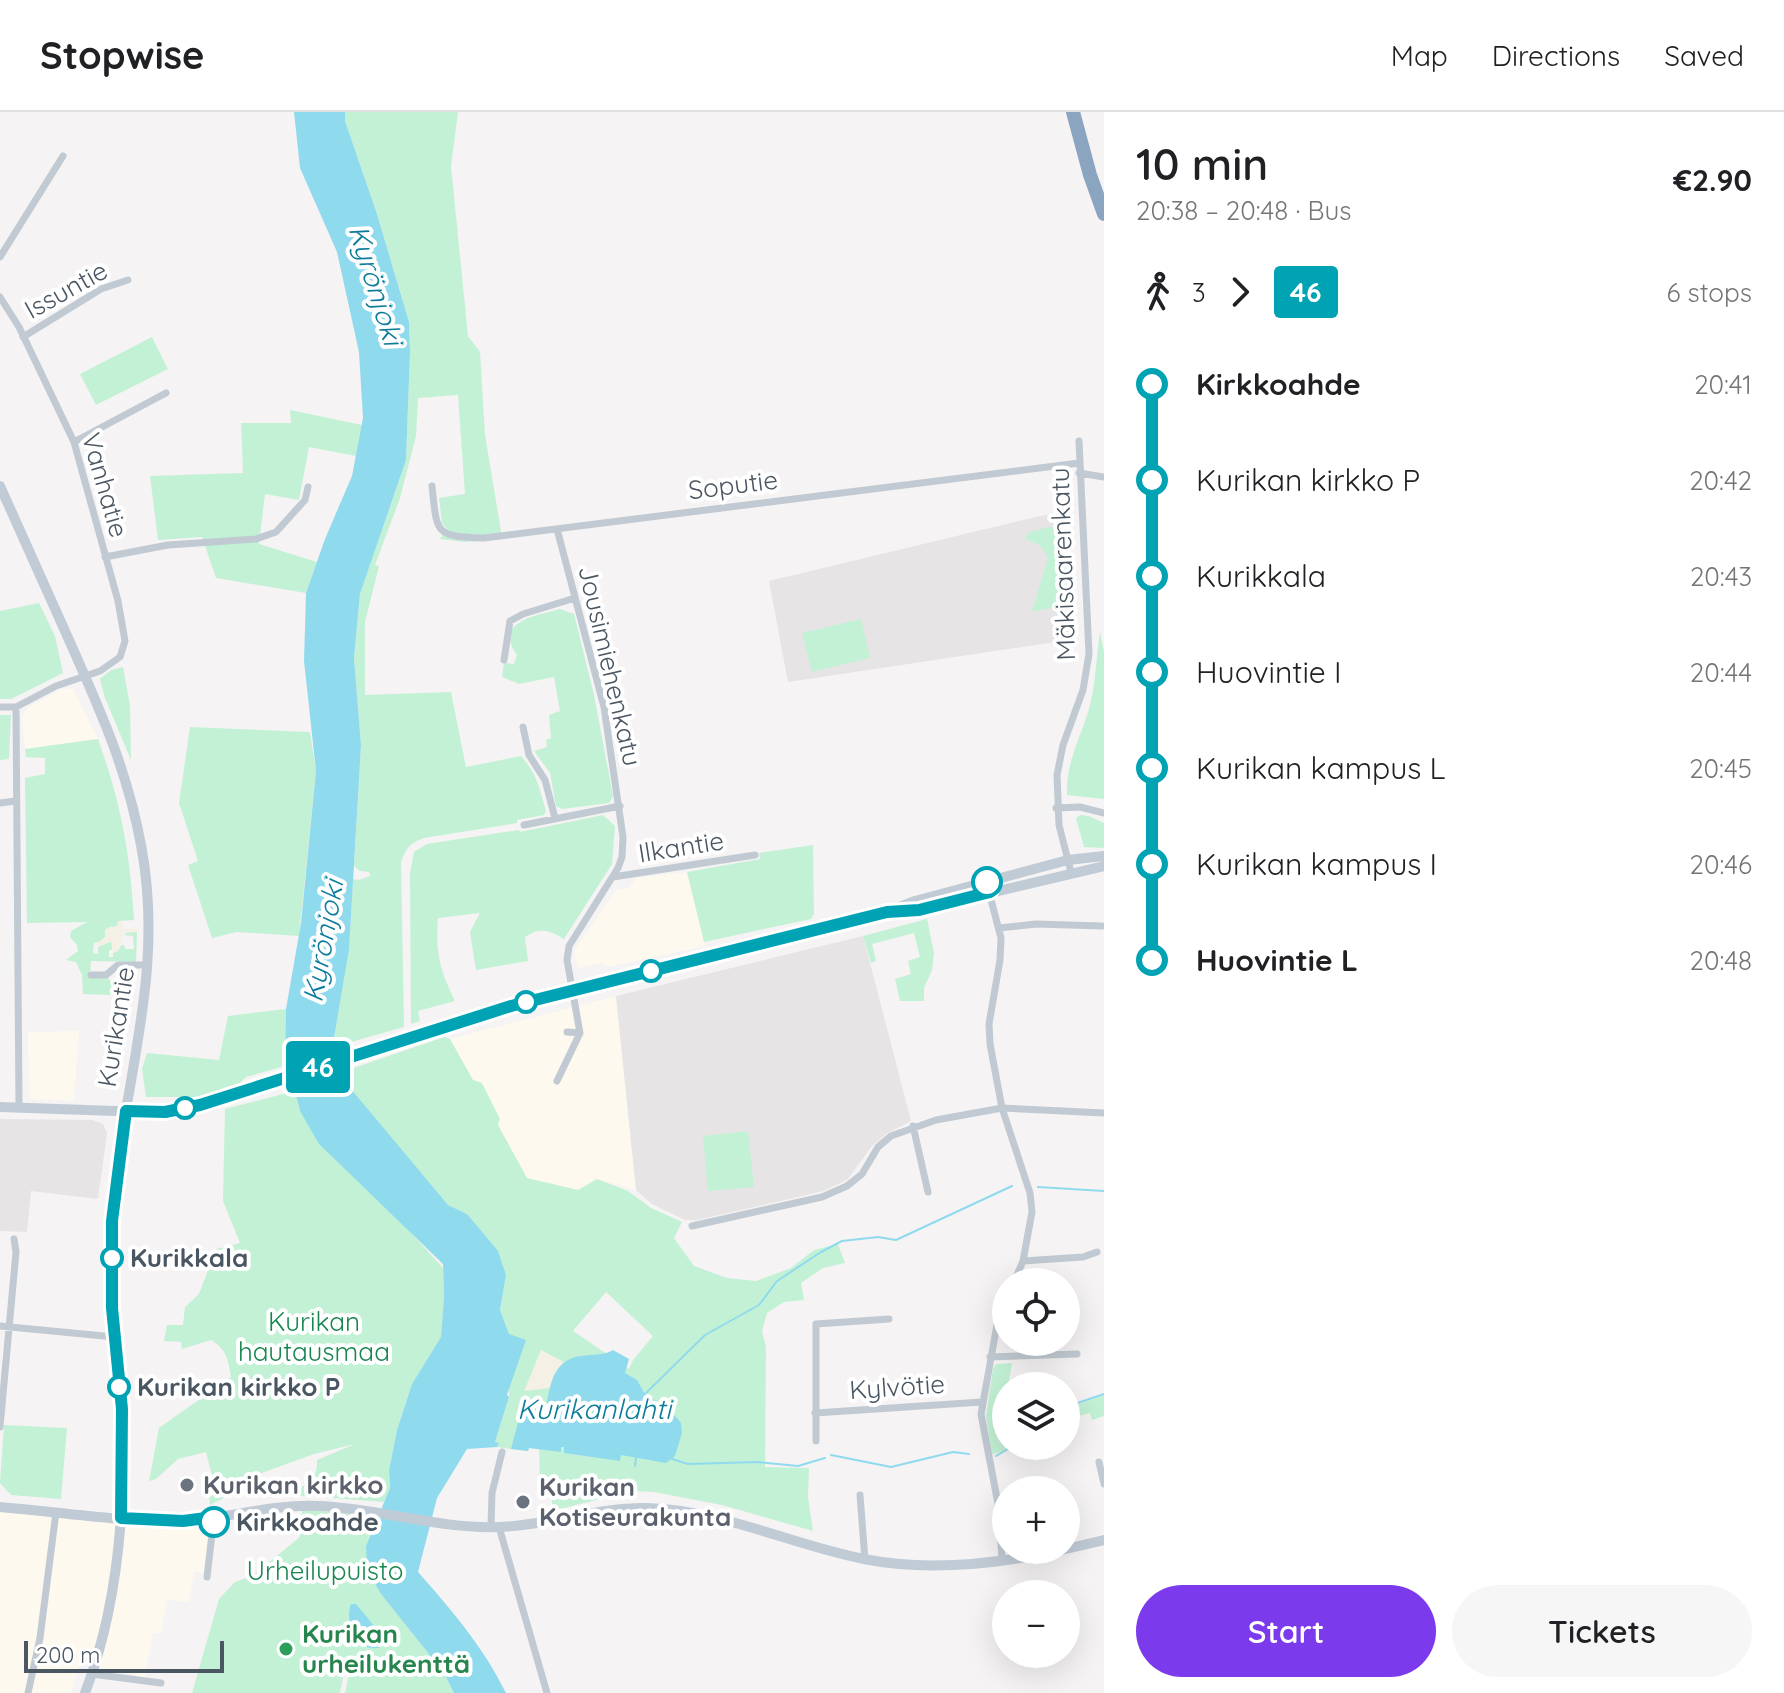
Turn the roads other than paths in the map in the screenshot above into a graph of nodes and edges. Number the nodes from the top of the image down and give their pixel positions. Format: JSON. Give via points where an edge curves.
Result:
{"nodes":[{"id":1,"x":1073,"y":112,"type":"edge"},
{"id":2,"x":63,"y":156,"type":"dead end"},
{"id":3,"x":1104,"y":214,"type":"edge"},
{"id":4,"x":0,"y":257,"type":"edge"},
{"id":5,"x":128,"y":280,"type":"dead end"},
{"id":6,"x":0,"y":297,"type":"edge"},
{"id":7,"x":23,"y":337,"type":"junction"},
{"id":8,"x":166,"y":393,"type":"dead end"},
{"id":9,"x":1079,"y":441,"type":"dead end"},
{"id":10,"x":74,"y":442,"type":"junction"},
{"id":11,"x":1079,"y":463,"type":"junction"},
{"id":12,"x":1079,"y":473,"type":"junction"},
{"id":13,"x":1104,"y":477,"type":"edge"},
{"id":14,"x":0,"y":486,"type":"edge"},
{"id":15,"x":432,"y":486,"type":"dead end"},
{"id":16,"x":308,"y":487,"type":"dead end"},
{"id":17,"x":557,"y":529,"type":"junction"},
{"id":18,"x":105,"y":557,"type":"junction"},
{"id":19,"x":575,"y":598,"type":"junction"},
{"id":20,"x":504,"y":660,"type":"dead end"},
{"id":21,"x":85,"y":676,"type":"junction"},
{"id":22,"x":0,"y":707,"type":"edge"},
{"id":23,"x":16,"y":707,"type":"junction"},
{"id":24,"x":523,"y":727,"type":"dead end"},
{"id":25,"x":16,"y":801,"type":"junction"},
{"id":26,"x":0,"y":803,"type":"edge"},
{"id":27,"x":620,"y":806,"type":"junction"},
{"id":28,"x":1056,"y":808,"type":"junction"},
{"id":29,"x":1104,"y":813,"type":"edge"},
{"id":30,"x":555,"y":818,"type":"junction"},
{"id":31,"x":524,"y":825,"type":"dead end"},
{"id":32,"x":755,"y":855,"type":"dead end"},
{"id":33,"x":1104,"y":856,"type":"edge"},
{"id":34,"x":1070,"y":866,"type":"junction"},
{"id":35,"x":1104,"y":866,"type":"edge"},
{"id":36,"x":613,"y":877,"type":"junction"},
{"id":37,"x":988,"y":887,"type":"junction"},
{"id":38,"x":1102,"y":926,"type":"dead end"},
{"id":39,"x":999,"y":928,"type":"junction"},
{"id":40,"x":148,"y":965,"type":"junction"},
{"id":41,"x":91,"y":975,"type":"dead end"},
{"id":42,"x":572,"y":990,"type":"junction"},
{"id":43,"x":567,"y":1032,"type":"dead end"},
{"id":44,"x":580,"y":1033,"type":"junction"},
{"id":45,"x":557,"y":1081,"type":"dead end"},
{"id":46,"x":0,"y":1107,"type":"edge"},
{"id":47,"x":19,"y":1108,"type":"junction"},
{"id":48,"x":1002,"y":1108,"type":"junction"},
{"id":49,"x":126,"y":1111,"type":"junction"},
{"id":50,"x":1104,"y":1113,"type":"edge"},
{"id":51,"x":913,"y":1126,"type":"junction"},
{"id":52,"x":928,"y":1192,"type":"dead end"},
{"id":53,"x":692,"y":1226,"type":"dead end"},
{"id":54,"x":14,"y":1239,"type":"dead end"},
{"id":55,"x":1097,"y":1252,"type":"dead end"},
{"id":56,"x":1023,"y":1261,"type":"junction"},
{"id":57,"x":1020,"y":1268,"type":"edge"},
{"id":58,"x":889,"y":1319,"type":"dead end"},
{"id":59,"x":0,"y":1326,"type":"edge"},
{"id":60,"x":9,"y":1327,"type":"junction"},
{"id":61,"x":114,"y":1337,"type":"junction"},
{"id":62,"x":992,"y":1348,"type":"edge"},
{"id":63,"x":1019,"y":1356,"type":"edge"},
{"id":64,"x":990,"y":1357,"type":"junction"},
{"id":65,"x":982,"y":1402,"type":"junction"},
{"id":66,"x":815,"y":1413,"type":"junction"},
{"id":67,"x":0,"y":1427,"type":"edge"},
{"id":68,"x":816,"y":1441,"type":"dead end"},
{"id":69,"x":502,"y":1452,"type":"dead end"},
{"id":70,"x":1099,"y":1462,"type":"dead end"},
{"id":71,"x":992,"y":1476,"type":"edge"},
{"id":72,"x":1104,"y":1484,"type":"edge"},
{"id":73,"x":860,"y":1495,"type":"dead end"},
{"id":74,"x":0,"y":1507,"type":"edge"},
{"id":75,"x":56,"y":1512,"type":"junction"},
{"id":76,"x":214,"y":1517,"type":"junction"},
{"id":77,"x":121,"y":1518,"type":"junction"},
{"id":78,"x":495,"y":1527,"type":"junction"},
{"id":79,"x":1104,"y":1540,"type":"edge"},
{"id":80,"x":1080,"y":1546,"type":"edge"},
{"id":81,"x":865,"y":1560,"type":"junction"},
{"id":82,"x":992,"y":1562,"type":"edge"},
{"id":83,"x":207,"y":1577,"type":"dead end"},
{"id":84,"x":92,"y":1674,"type":"junction"},
{"id":85,"x":161,"y":1683,"type":"dead end"},
{"id":86,"x":28,"y":1693,"type":"edge"},
{"id":87,"x":85,"y":1693,"type":"edge"},
{"id":88,"x":547,"y":1693,"type":"edge"}],
"edges":[{"from":1,"to":3,"type":"highway"},
{"from":2,"to":4,"type":"street"},
{"from":5,"to":7,"type":"street","name":"Issuntie","via":[[101,289]]},
{"from":6,"to":7,"type":"street","name":"Vanhatie"},
{"from":7,"to":10,"type":"street","name":"Vanhatie"},
{"from":8,"to":10,"type":"street"},
{"from":9,"to":11,"type":"street","name":"Mäkisaarenkatu"},
{"from":10,"to":18,"type":"street","name":"Vanhatie"},
{"from":11,"to":12,"type":"street","name":"Mäkisaarenkatu"},
{"from":11,"to":17,"type":"street","name":"Soputie"},
{"from":12,"to":13,"type":"street"},
{"from":12,"to":28,"type":"street","name":"Mäkisaarenkatu","via":[[1089,654],[1083,690],[1063,745]]},
{"from":14,"to":21,"type":"main road","name":"Kurikantie"},
{"from":15,"to":17,"type":"street","name":"Soputie","via":[[437,526],[447,535],[484,538]]},
{"from":16,"to":18,"type":"street","via":[[305,500],[276,532],[256,539],[168,545]]},
{"from":17,"to":19,"type":"street","name":"Jousimiehenkatu"},
{"from":18,"to":21,"type":"street","name":"Vanhatie","via":[[124,625],[124,650],[112,664]]},
{"from":19,"to":20,"type":"street","via":[[510,621]]},
{"from":19,"to":27,"type":"street","name":"Jousimiehenkatu","via":[[604,707]]},
{"from":21,"to":23,"type":"street"},
{"from":21,"to":40,"type":"main road","name":"Kurikantie","via":[[133,806],[150,916]]},
{"from":22,"to":23,"type":"street"},
{"from":23,"to":25,"type":"street"},
{"from":24,"to":30,"type":"street"},
{"from":25,"to":26,"type":"street"},
{"from":25,"to":47,"type":"street"},
{"from":27,"to":30,"type":"street"},
{"from":27,"to":36,"type":"street","name":"Jousimiehenkatu","via":[[622,857]]},
{"from":28,"to":29,"type":"street"},
{"from":28,"to":34,"type":"street","name":"Mäkisaarenkatu"},
{"from":30,"to":31,"type":"street"},
{"from":32,"to":36,"type":"street","name":"Ilkantie"},
{"from":33,"to":34,"type":"main road"},
{"from":34,"to":35,"type":"main road"},
{"from":34,"to":37,"type":"main road"},
{"from":36,"to":42,"type":"street","name":"Jousimiehenkatu","via":[[569,946]]},
{"from":37,"to":39,"type":"street"},
{"from":37,"to":42,"type":"main road"},
{"from":38,"to":39,"type":"street"},
{"from":39,"to":48,"type":"street","via":[[1000,960],[989,1024]]},
{"from":40,"to":41,"type":"street","via":[[118,965],[106,975]]},
{"from":40,"to":49,"type":"main road","name":"Kurikantie"},
{"from":42,"to":44,"type":"street","name":"Jousimiehenkatu"},
{"from":42,"to":49,"type":"main road","via":[[183,1109]]},
{"from":43,"to":44,"type":"street"},
{"from":44,"to":45,"type":"street"},
{"from":46,"to":47,"type":"main road"},
{"from":47,"to":49,"type":"main road"},
{"from":48,"to":50,"type":"street"},
{"from":48,"to":51,"type":"street"},
{"from":48,"to":56,"type":"street","via":[[1030,1193],[1031,1228]]},
{"from":49,"to":61,"type":"main road","name":"Kurikantie","via":[[112,1214]]},
{"from":51,"to":52,"type":"street"},
{"from":51,"to":53,"type":"street","via":[[878,1147],[862,1174],[847,1186],[822,1197]]},
{"from":54,"to":60,"type":"street"},
{"from":55,"to":56,"type":"street"},
{"from":56,"to":57,"type":"street"},
{"from":58,"to":66,"type":"street","via":[[816,1324]]},
{"from":59,"to":60,"type":"street"},
{"from":60,"to":61,"type":"street"},
{"from":60,"to":67,"type":"street"},
{"from":61,"to":77,"type":"main road","name":"Kurikantie","via":[[122,1409]]},
{"from":62,"to":64,"type":"street"},
{"from":63,"to":64,"type":"street"},
{"from":64,"to":65,"type":"street"},
{"from":65,"to":66,"type":"street","name":"Kylvötie"},
{"from":65,"to":71,"type":"street"},
{"from":66,"to":68,"type":"street"},
{"from":69,"to":78,"type":"street","via":[[492,1493]]},
{"from":70,"to":72,"type":"street"},
{"from":73,"to":81,"type":"street"},
{"from":74,"to":75,"type":"main road"},
{"from":75,"to":77,"type":"main road"},
{"from":75,"to":86,"type":"street"},
{"from":76,"to":77,"type":"main road"},
{"from":76,"to":78,"type":"main road","via":[[322,1506],[436,1524]]},
{"from":76,"to":83,"type":"street"},
{"from":77,"to":84,"type":"main road","name":"Kurikantie","via":[[110,1604]]},
{"from":78,"to":81,"type":"main road","via":[[649,1508],[735,1522]]},
{"from":78,"to":88,"type":"street"},
{"from":79,"to":80,"type":"main road"},
{"from":81,"to":82,"type":"main road","via":[[928,1565]]},
{"from":84,"to":85,"type":"street"},
{"from":84,"to":87,"type":"main road","name":"Kurikantie"}]}
